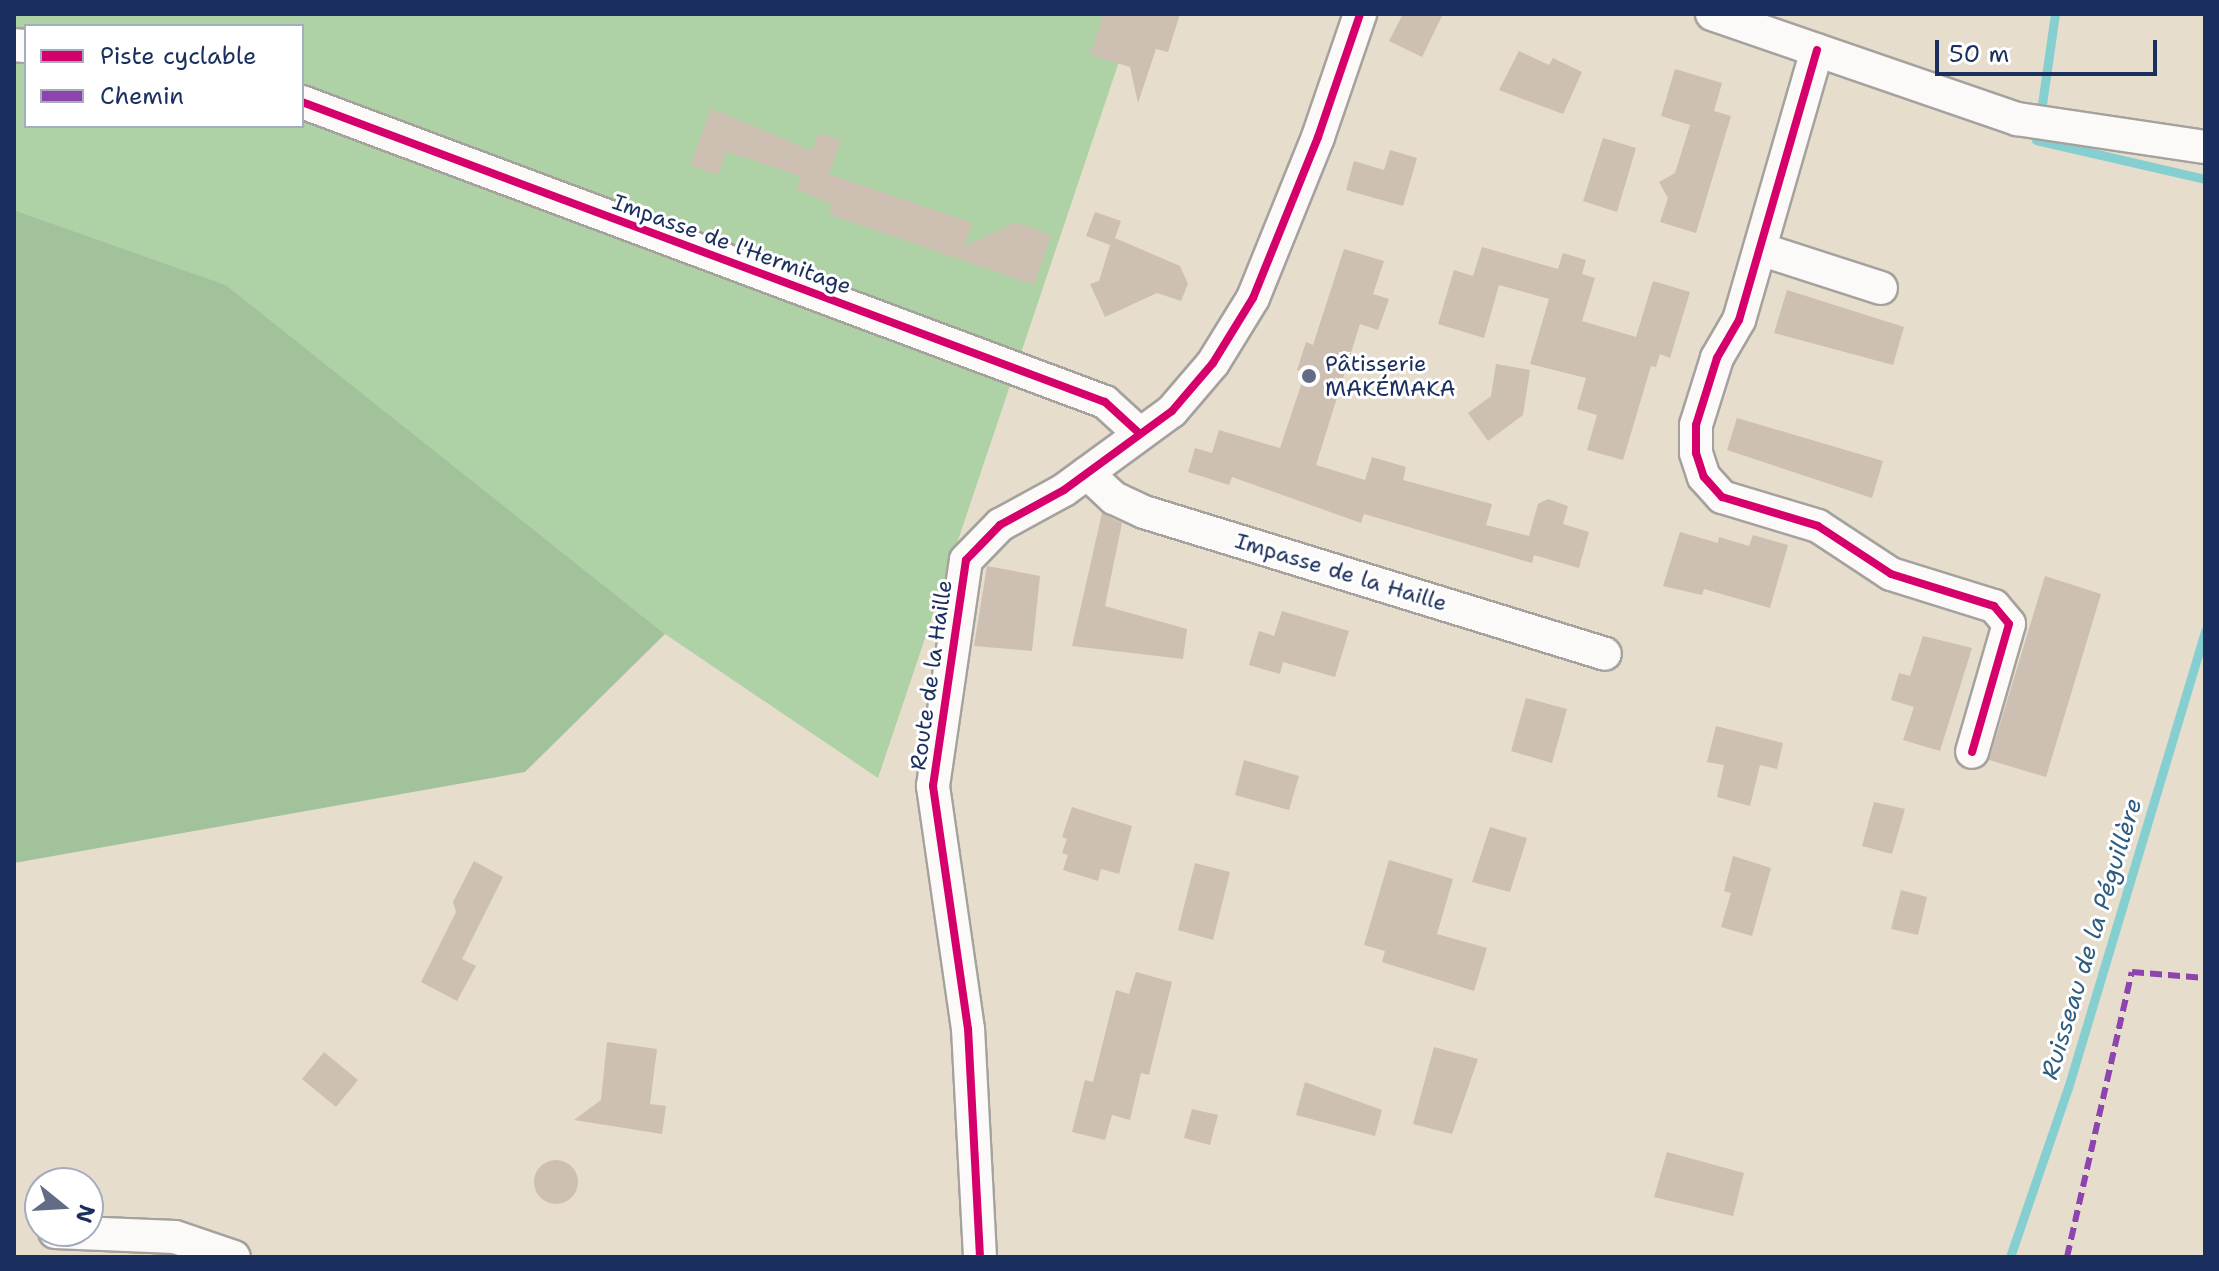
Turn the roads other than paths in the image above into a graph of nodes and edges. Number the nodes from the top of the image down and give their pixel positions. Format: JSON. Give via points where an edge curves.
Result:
{"nodes":[{"id":1,"x":1360,"y":14,"type":"edge"},
{"id":2,"x":1712,"y":14,"type":"edge"},
{"id":3,"x":1817,"y":50,"type":"junction"},
{"id":4,"x":304,"y":103,"type":"edge"},
{"id":5,"x":2205,"y":147,"type":"edge"},
{"id":6,"x":1760,"y":249,"type":"junction"},
{"id":7,"x":1881,"y":288,"type":"dead end"},
{"id":8,"x":1140,"y":434,"type":"junction"},
{"id":9,"x":1087,"y":473,"type":"junction"},
{"id":10,"x":1605,"y":654,"type":"dead end"},
{"id":11,"x":1972,"y":752,"type":"dead end"},
{"id":12,"x":104,"y":1234,"type":"edge"},
{"id":13,"x":234,"y":1257,"type":"edge"},
{"id":14,"x":980,"y":1257,"type":"edge"}],
"edges":[{"from":1,"to":8,"type":"street","name":"Route de la Haille","via":[[1318,137],[1253,298],[1213,363],[1172,411]]},
{"from":2,"to":3,"type":"street"},
{"from":3,"to":5,"type":"street","via":[[2017,119]]},
{"from":3,"to":6,"type":"street"},
{"from":4,"to":8,"type":"street","name":"Impasse de l'Hermitage","via":[[1105,402]]},
{"from":6,"to":7,"type":"street"},
{"from":6,"to":11,"type":"street","via":[[1739,320],[1717,358],[1696,425],[1696,453],[1704,477],[1722,497],[1818,526],[1891,574],[1994,606],[2009,624]]},
{"from":8,"to":9,"type":"street","name":"Route de la Haille"},
{"from":9,"to":10,"type":"street","name":"Impasse de la Haille","via":[[1114,498],[1144,512]]},
{"from":9,"to":14,"type":"street","name":"Route de la Haille","via":[[1000,525],[966,560],[933,786],[968,1029]]},
{"from":12,"to":13,"type":"street","via":[[175,1237]]}]}
